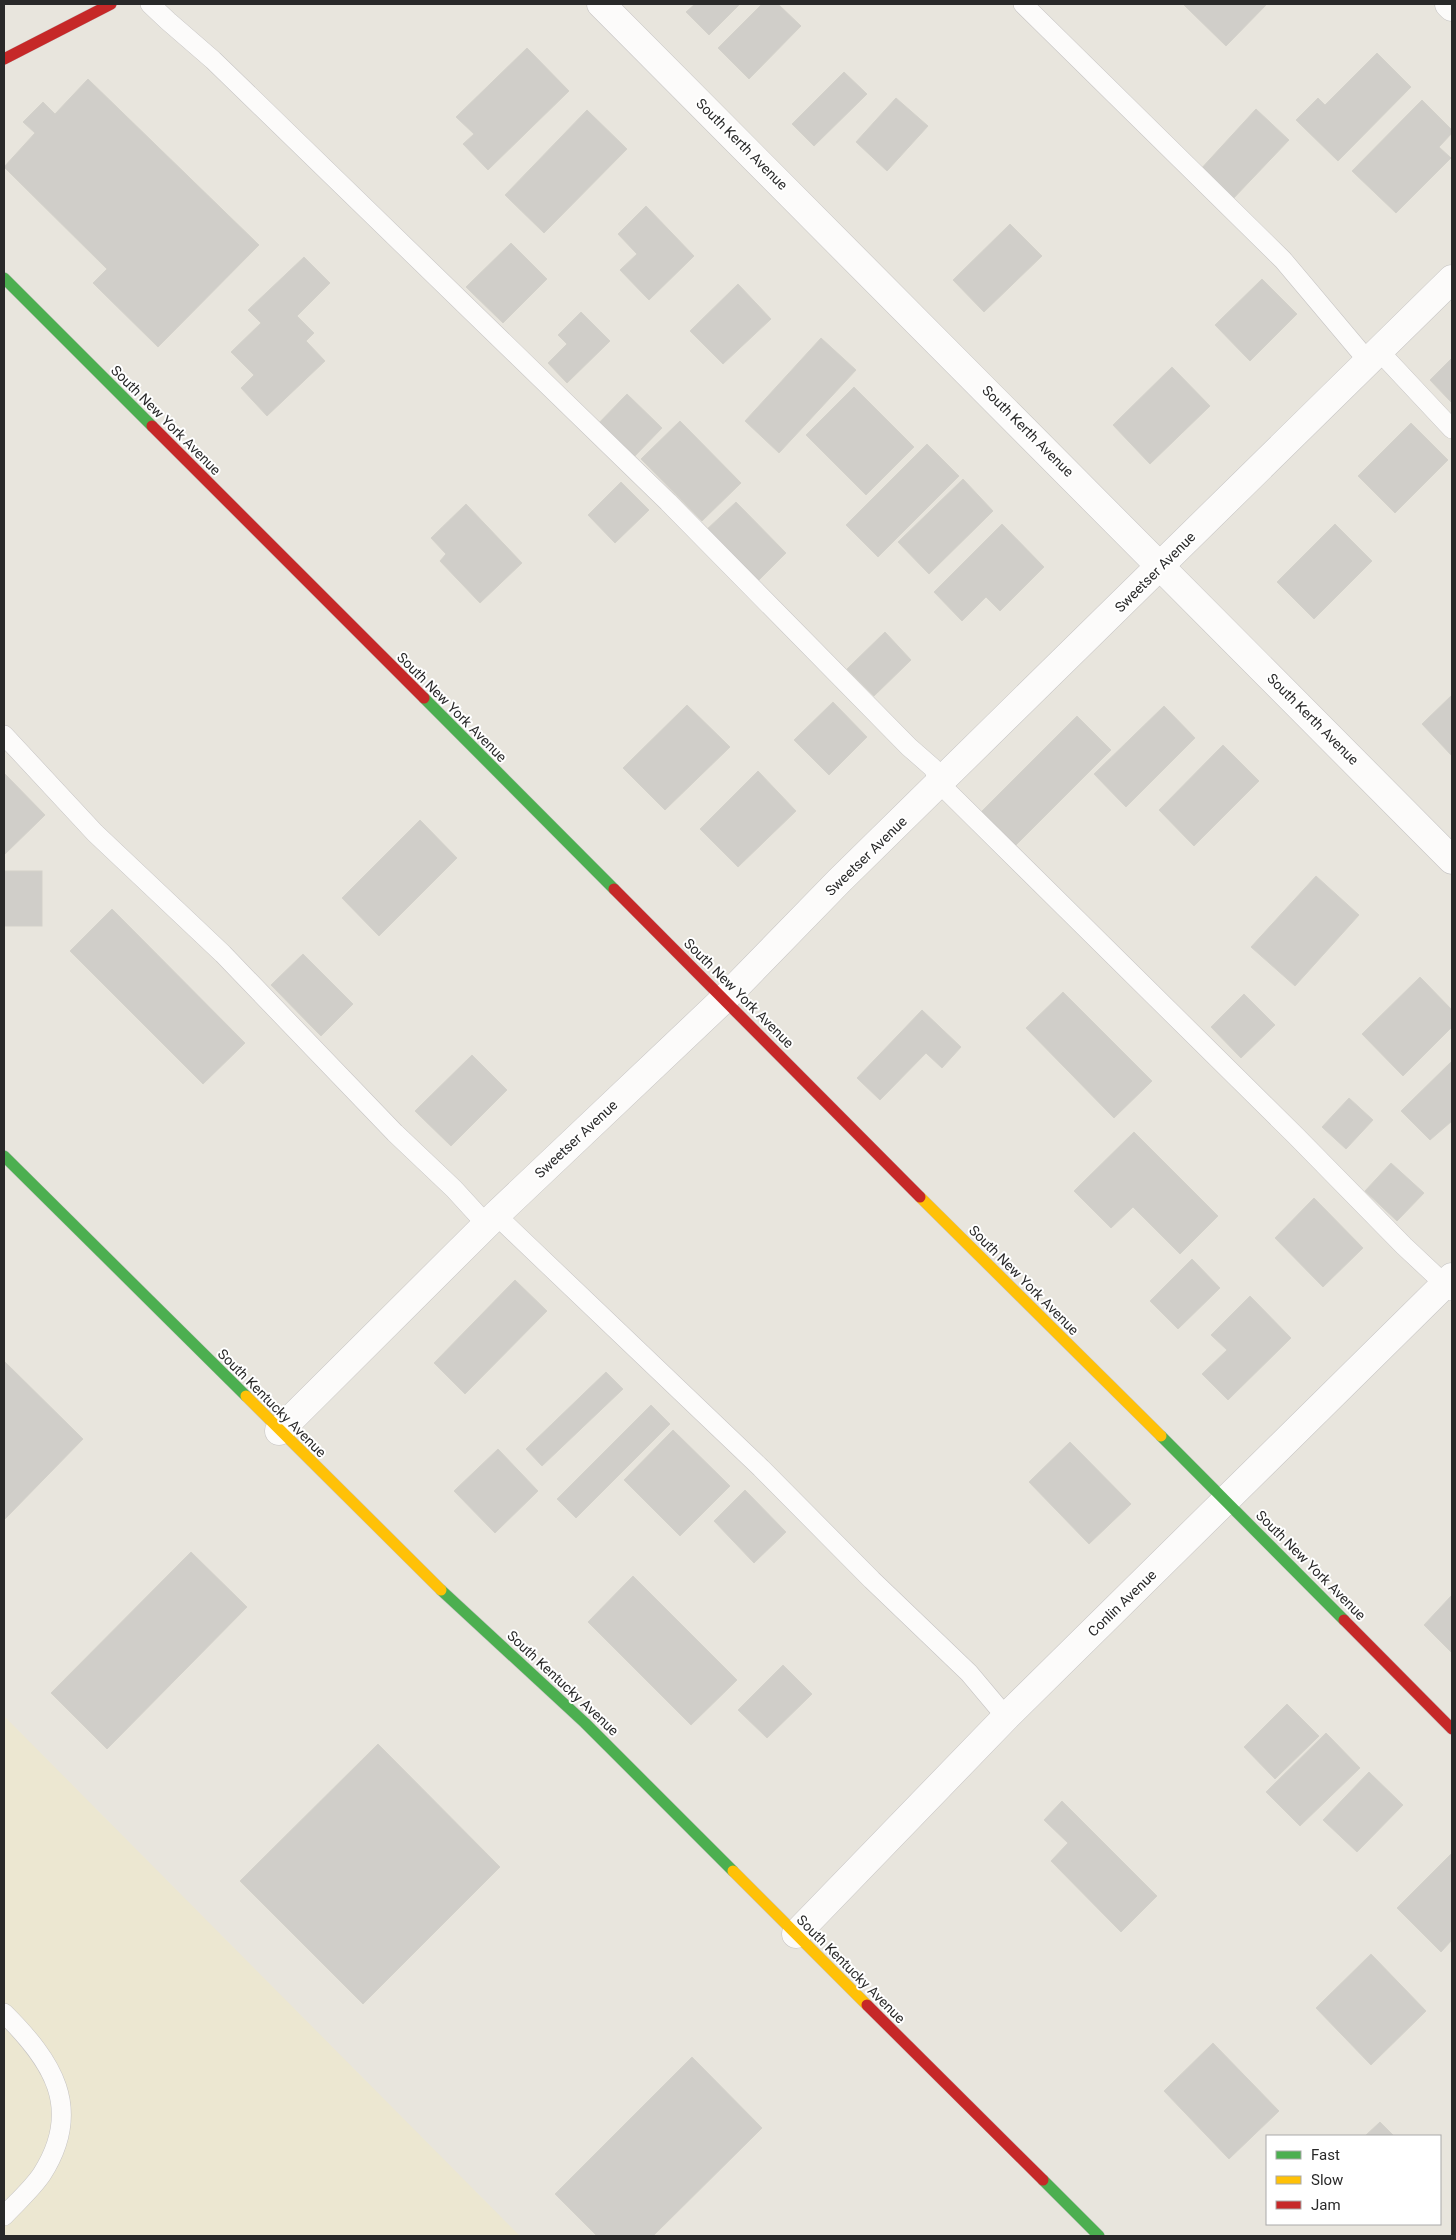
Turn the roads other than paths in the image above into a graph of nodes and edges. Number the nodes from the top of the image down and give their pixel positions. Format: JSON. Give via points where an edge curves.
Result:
{"nodes":[{"id":1,"x":111,"y":4,"type":"edge"},
{"id":2,"x":150,"y":4,"type":"edge"},
{"id":3,"x":601,"y":4,"type":"edge"},
{"id":4,"x":1023,"y":4,"type":"edge"},
{"id":5,"x":1449,"y":4,"type":"edge"},
{"id":6,"x":1452,"y":7,"type":"edge"},
{"id":7,"x":4,"y":59,"type":"edge"},
{"id":8,"x":4,"y":278,"type":"edge"},
{"id":9,"x":1452,"y":279,"type":"edge"},
{"id":10,"x":1374,"y":356,"type":"junction"},
{"id":11,"x":1452,"y":429,"type":"edge"},
{"id":12,"x":1162,"y":566,"type":"junction"},
{"id":13,"x":4,"y":735,"type":"edge"},
{"id":14,"x":940,"y":784,"type":"junction"},
{"id":15,"x":1452,"y":860,"type":"edge"},
{"id":16,"x":724,"y":999,"type":"junction"},
{"id":17,"x":4,"y":1156,"type":"edge"},
{"id":18,"x":491,"y":1220,"type":"junction"},
{"id":19,"x":1450,"y":1284,"type":"edge"},
{"id":20,"x":279,"y":1431,"type":"junction"},
{"id":21,"x":1226,"y":1500,"type":"junction"},
{"id":22,"x":1006,"y":1717,"type":"junction"},
{"id":23,"x":1452,"y":1729,"type":"edge"},
{"id":24,"x":796,"y":1934,"type":"junction"},
{"id":25,"x":4,"y":2013,"type":"edge"},
{"id":26,"x":4,"y":2216,"type":"edge"},
{"id":27,"x":1099,"y":2236,"type":"edge"}],
"edges":[{"from":1,"to":7,"type":"street"},
{"from":2,"to":14,"type":"lane","via":[[213,60],[668,502],[933,768]]},
{"from":3,"to":12,"type":"street","name":"South Kerth Avenue"},
{"from":4,"to":10,"type":"lane","via":[[1283,260]]},
{"from":5,"to":6,"type":"street"},
{"from":8,"to":16,"type":"street","name":"South New York Avenue"},
{"from":9,"to":10,"type":"street","name":"Sweetser Avenue"},
{"from":10,"to":11,"type":"lane"},
{"from":10,"to":12,"type":"street","name":"Sweetser Avenue"},
{"from":12,"to":14,"type":"street","name":"Sweetser Avenue"},
{"from":12,"to":15,"type":"street","name":"South Kerth Avenue"},
{"from":13,"to":18,"type":"lane","via":[[95,834],[223,954],[395,1133]]},
{"from":14,"to":16,"type":"street","name":"Sweetser Avenue","via":[[839,881]]},
{"from":14,"to":19,"type":"lane","via":[[1404,1246]]},
{"from":16,"to":18,"type":"street","name":"Sweetser Avenue"},
{"from":16,"to":21,"type":"street","name":"South New York Avenue","via":[[1023,1301]]},
{"from":17,"to":20,"type":"street","name":"South Kentucky Avenue"},
{"from":18,"to":20,"type":"street","name":"Sweetser Avenue"},
{"from":18,"to":22,"type":"lane","via":[[761,1468],[969,1674]]},
{"from":19,"to":21,"type":"street","name":"Conlin Avenue"},
{"from":20,"to":24,"type":"street","name":"South Kentucky Avenue","via":[[430,1580],[585,1723]]},
{"from":21,"to":22,"type":"street","name":"Conlin Avenue"},
{"from":21,"to":23,"type":"street","name":"South New York Avenue"},
{"from":22,"to":24,"type":"street","name":"Conlin Avenue"},
{"from":24,"to":27,"type":"street","name":"South Kentucky Avenue"},
{"from":25,"to":26,"type":"lane","via":[[35,2045],[53,2075],[61,2097],[61,2118],[59,2141],[42,2174]]}]}
